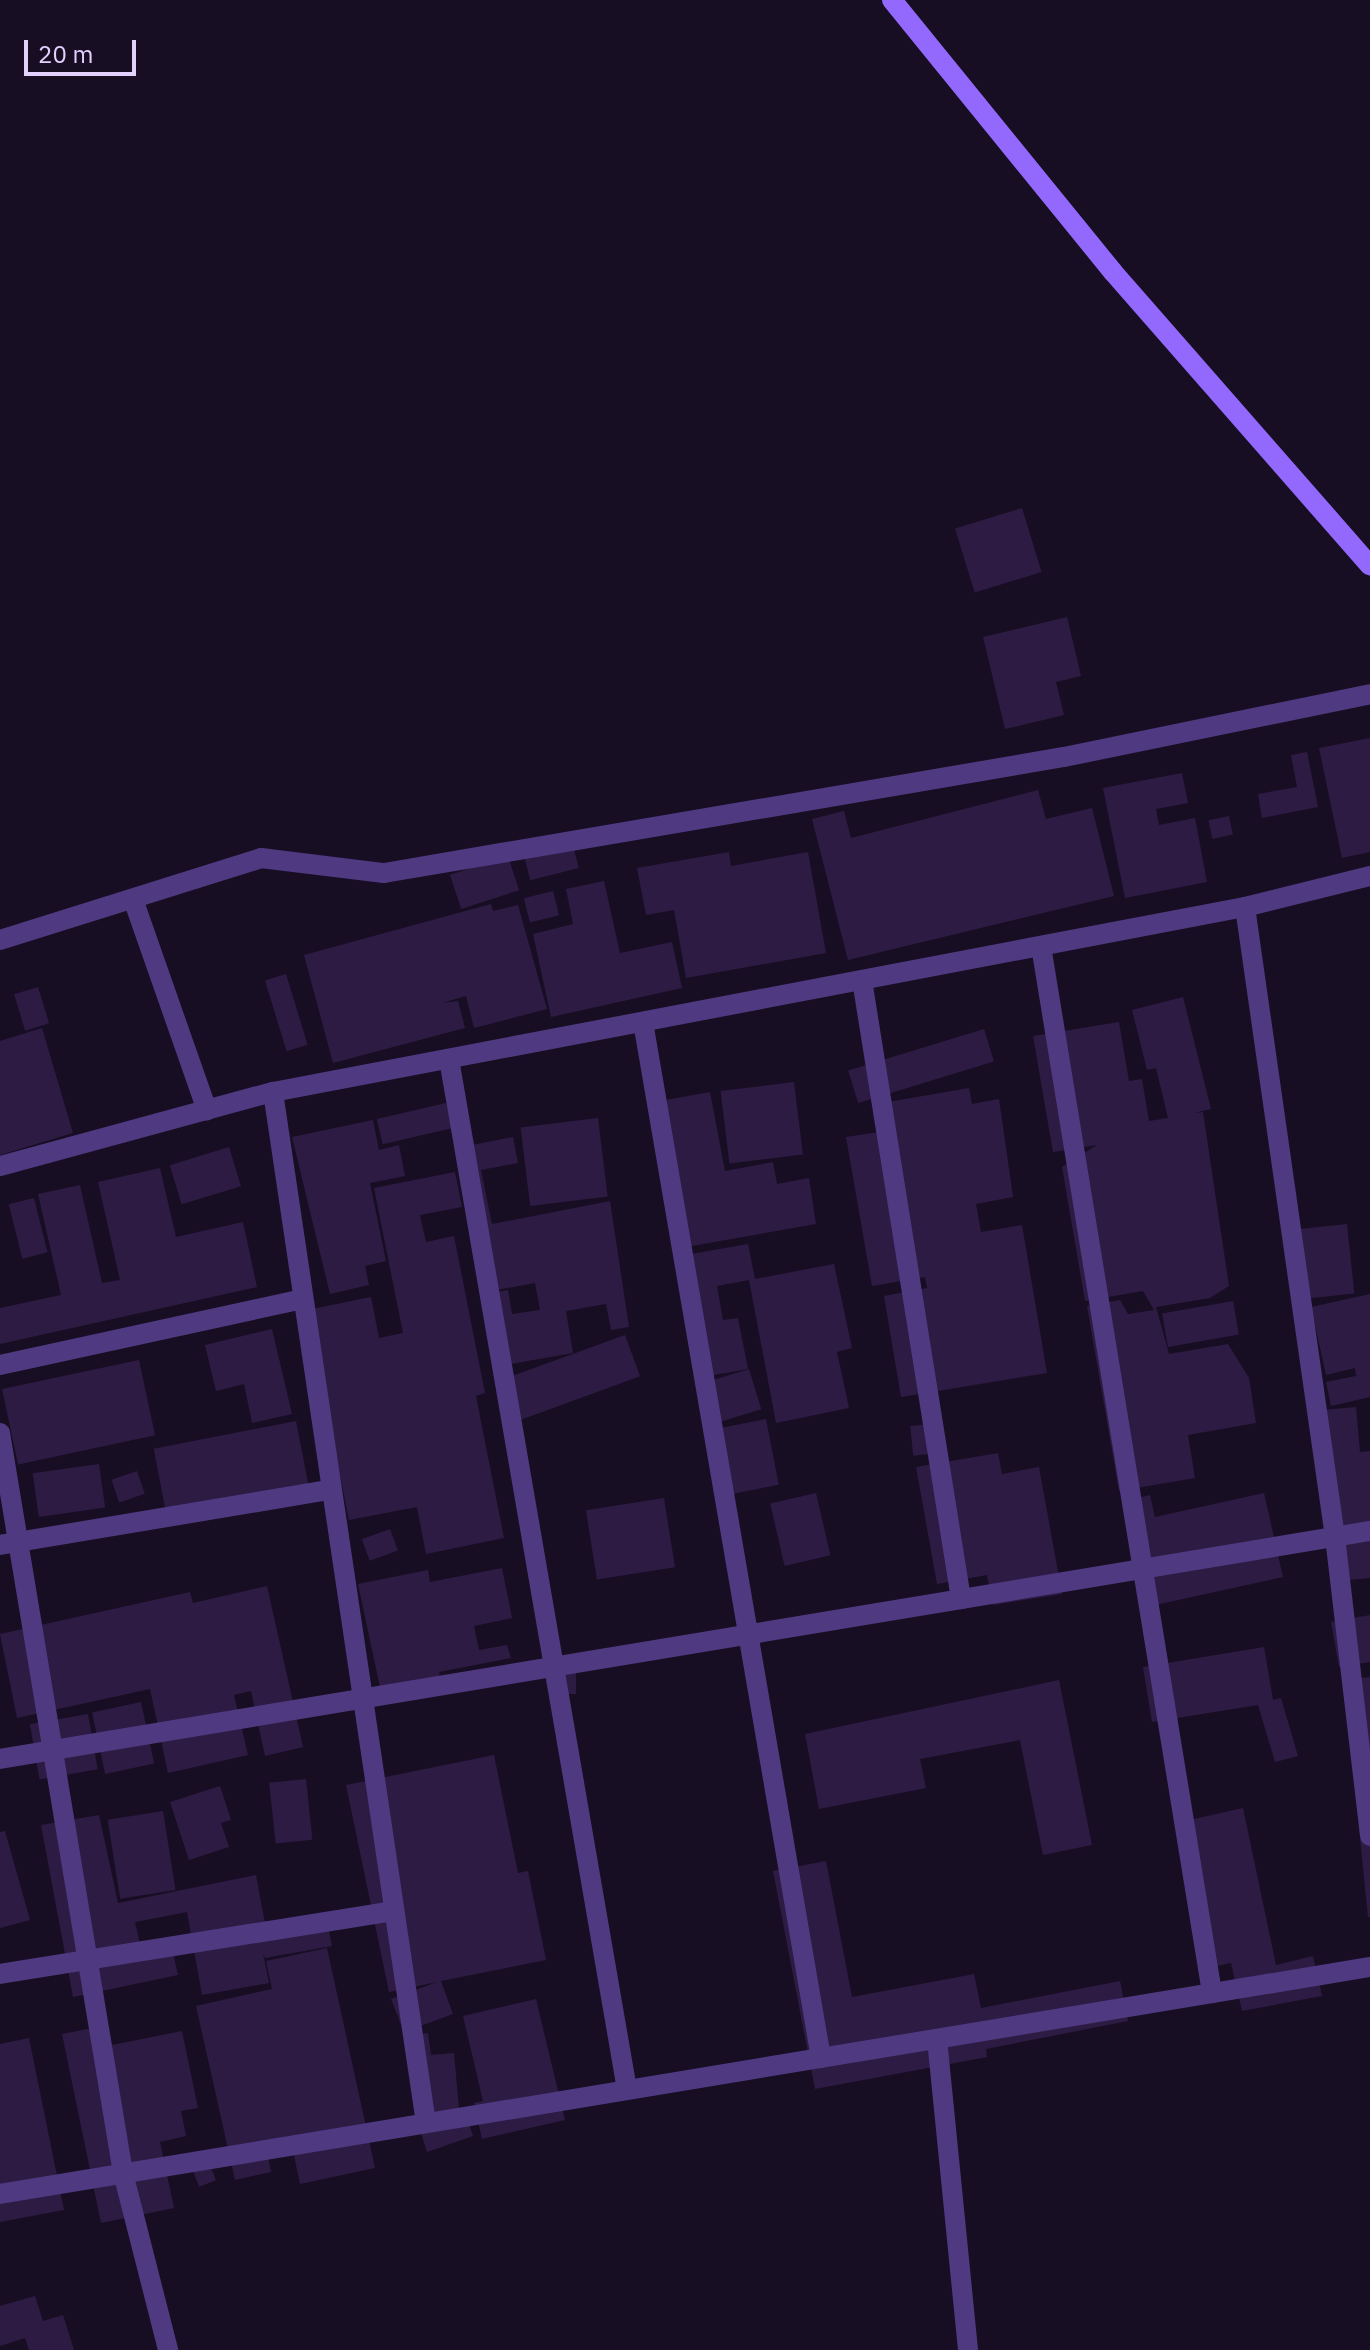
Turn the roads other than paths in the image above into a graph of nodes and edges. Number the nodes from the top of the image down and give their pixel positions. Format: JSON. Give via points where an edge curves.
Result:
{"nodes":[{"id":1,"x":892,"y":0,"type":"edge"},
{"id":2,"x":1370,"y":566,"type":"edge"},
{"id":3,"x":1370,"y":694,"type":"edge"},
{"id":4,"x":1370,"y":876,"type":"edge"},
{"id":5,"x":133,"y":899,"type":"junction"},
{"id":6,"x":1245,"y":907,"type":"junction"},
{"id":7,"x":0,"y":940,"type":"edge"},
{"id":8,"x":1041,"y":946,"type":"junction"},
{"id":9,"x":862,"y":980,"type":"junction"},
{"id":10,"x":643,"y":1022,"type":"junction"},
{"id":11,"x":449,"y":1059,"type":"junction"},
{"id":12,"x":273,"y":1092,"type":"junction"},
{"id":13,"x":207,"y":1110,"type":"junction"},
{"id":14,"x":0,"y":1166,"type":"edge"},
{"id":15,"x":303,"y":1299,"type":"junction"},
{"id":16,"x":0,"y":1365,"type":"edge"},
{"id":17,"x":0,"y":1433,"type":"edge"},
{"id":18,"x":330,"y":1490,"type":"junction"},
{"id":19,"x":1370,"y":1531,"type":"edge"},
{"id":20,"x":1335,"y":1537,"type":"junction"},
{"id":21,"x":9,"y":1544,"type":"edge"},
{"id":22,"x":1145,"y":1569,"type":"junction"},
{"id":23,"x":961,"y":1599,"type":"junction"},
{"id":24,"x":749,"y":1635,"type":"junction"},
{"id":25,"x":551,"y":1667,"type":"junction"},
{"id":26,"x":361,"y":1699,"type":"junction"},
{"id":27,"x":52,"y":1751,"type":"junction"},
{"id":28,"x":0,"y":1759,"type":"edge"},
{"id":29,"x":1370,"y":1836,"type":"edge"},
{"id":30,"x":393,"y":1911,"type":"junction"},
{"id":31,"x":87,"y":1959,"type":"junction"},
{"id":32,"x":1370,"y":1967,"type":"edge"},
{"id":33,"x":0,"y":1974,"type":"edge"},
{"id":34,"x":1212,"y":1993,"type":"junction"},
{"id":35,"x":937,"y":2039,"type":"junction"},
{"id":36,"x":821,"y":2058,"type":"junction"},
{"id":37,"x":627,"y":2090,"type":"junction"},
{"id":38,"x":426,"y":2123,"type":"junction"},
{"id":39,"x":123,"y":2173,"type":"junction"},
{"id":40,"x":0,"y":2194,"type":"edge"},
{"id":41,"x":168,"y":2350,"type":"edge"},
{"id":42,"x":968,"y":2350,"type":"edge"}],
"edges":[{"from":1,"to":2,"type":"main road","via":[[1131,294]]},
{"from":3,"to":5,"type":"street","via":[[1064,757],[384,873],[261,858]]},
{"from":4,"to":6,"type":"street"},
{"from":5,"to":7,"type":"street"},
{"from":5,"to":13,"type":"street"},
{"from":6,"to":8,"type":"street"},
{"from":6,"to":20,"type":"street"},
{"from":8,"to":9,"type":"street"},
{"from":8,"to":22,"type":"street"},
{"from":9,"to":10,"type":"street"},
{"from":9,"to":23,"type":"street"},
{"from":10,"to":11,"type":"street"},
{"from":10,"to":24,"type":"street"},
{"from":11,"to":12,"type":"street"},
{"from":11,"to":25,"type":"street"},
{"from":12,"to":13,"type":"street"},
{"from":12,"to":15,"type":"street"},
{"from":13,"to":14,"type":"street"},
{"from":15,"to":16,"type":"street"},
{"from":15,"to":18,"type":"street"},
{"from":17,"to":21,"type":"street"},
{"from":18,"to":21,"type":"street"},
{"from":18,"to":26,"type":"street"},
{"from":19,"to":20,"type":"street"},
{"from":20,"to":22,"type":"street"},
{"from":20,"to":29,"type":"street"},
{"from":21,"to":27,"type":"street"},
{"from":22,"to":23,"type":"street"},
{"from":22,"to":34,"type":"street"},
{"from":23,"to":24,"type":"street"},
{"from":24,"to":25,"type":"street"},
{"from":24,"to":36,"type":"street"},
{"from":25,"to":26,"type":"street"},
{"from":25,"to":37,"type":"street"},
{"from":26,"to":27,"type":"street"},
{"from":26,"to":30,"type":"street"},
{"from":27,"to":28,"type":"street"},
{"from":27,"to":31,"type":"street"},
{"from":30,"to":31,"type":"street"},
{"from":30,"to":38,"type":"street"},
{"from":31,"to":33,"type":"street"},
{"from":31,"to":39,"type":"street"},
{"from":32,"to":34,"type":"street"},
{"from":34,"to":35,"type":"street"},
{"from":35,"to":36,"type":"street"},
{"from":35,"to":42,"type":"street"},
{"from":36,"to":37,"type":"street"},
{"from":37,"to":38,"type":"street"},
{"from":38,"to":39,"type":"street"},
{"from":39,"to":40,"type":"street"},
{"from":39,"to":41,"type":"street"}]}
